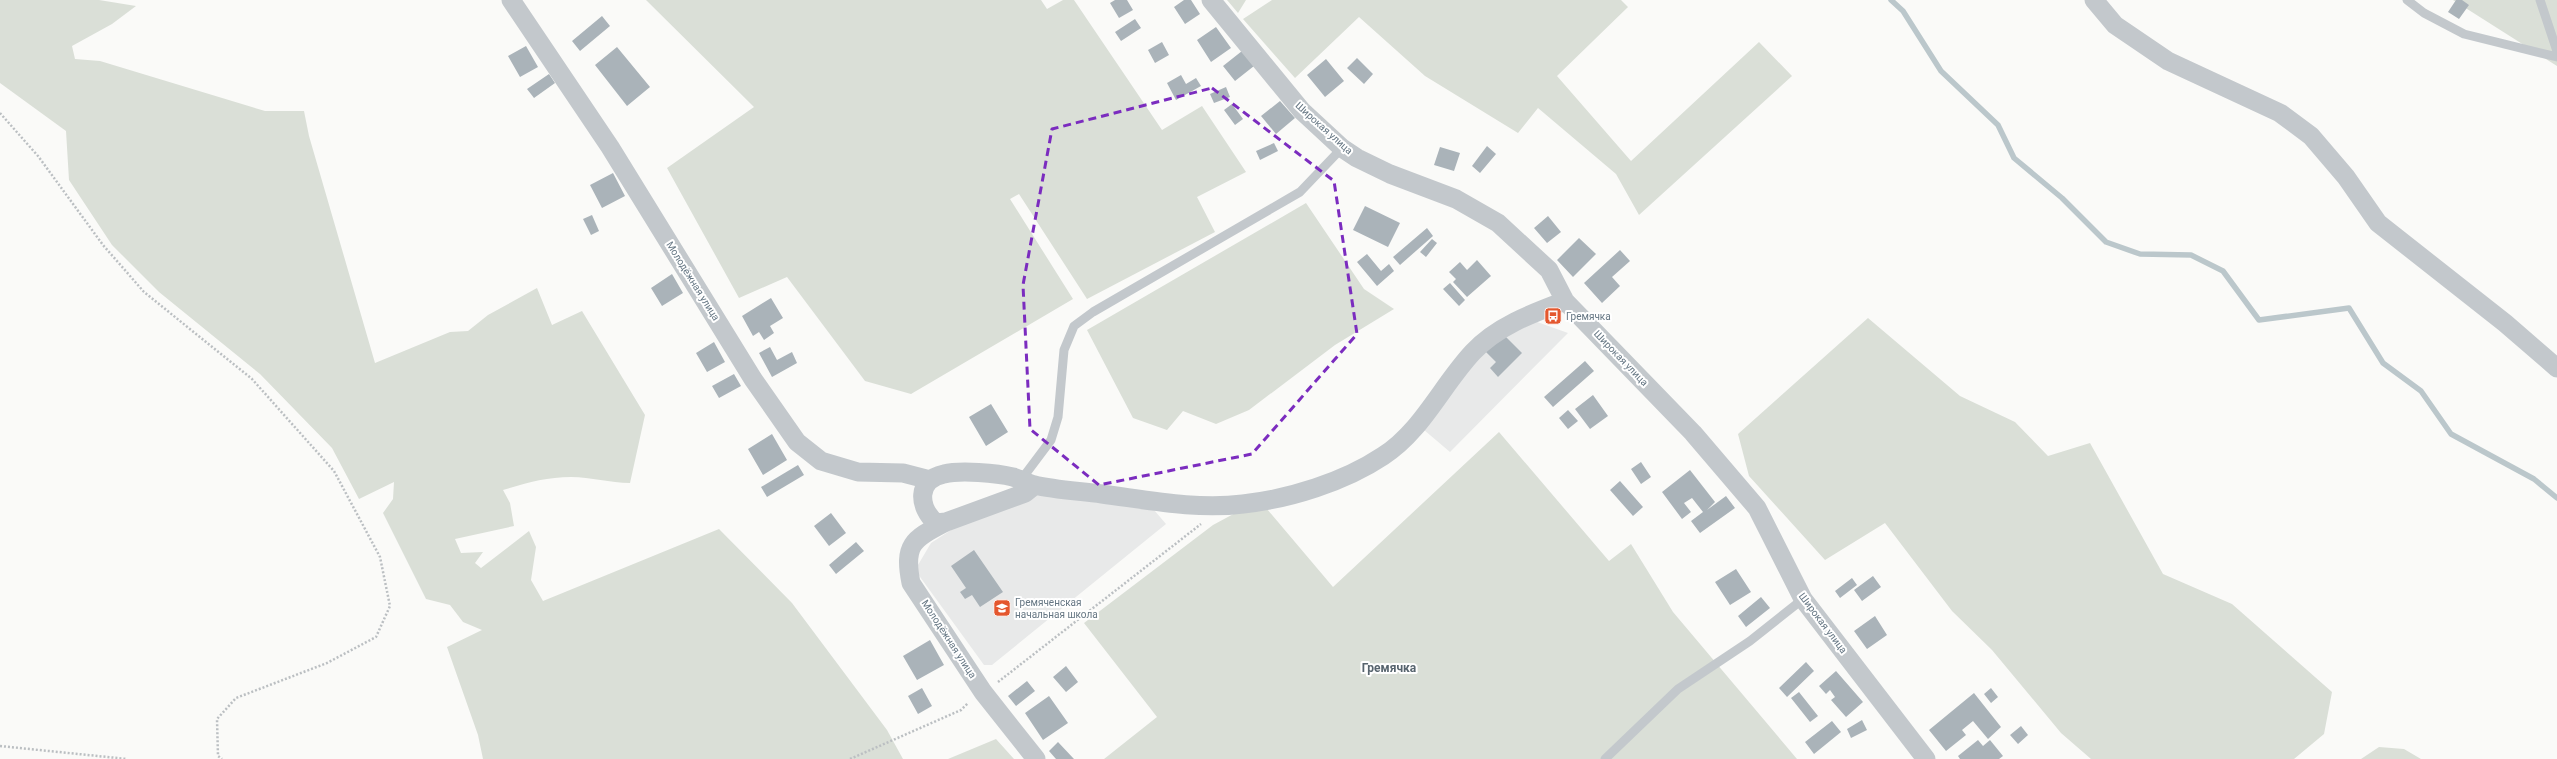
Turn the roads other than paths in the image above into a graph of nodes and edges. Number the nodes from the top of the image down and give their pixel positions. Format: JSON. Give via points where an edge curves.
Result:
{"nodes":[{"id":1,"x":511,"y":0,"type":"edge"},
{"id":2,"x":1211,"y":0,"type":"edge"},
{"id":3,"x":2094,"y":0,"type":"edge"},
{"id":4,"x":2407,"y":0,"type":"edge"},
{"id":5,"x":2540,"y":0,"type":"edge"},
{"id":6,"x":2557,"y":51,"type":"edge"},
{"id":7,"x":2557,"y":57,"type":"edge"},
{"id":8,"x":1342,"y":148,"type":"junction"},
{"id":9,"x":1565,"y":301,"type":"junction"},
{"id":10,"x":2557,"y":368,"type":"edge"},
{"id":11,"x":930,"y":480,"type":"junction"},
{"id":12,"x":1028,"y":483,"type":"junction"},
{"id":13,"x":946,"y":522,"type":"junction"},
{"id":14,"x":1803,"y":598,"type":"junction"},
{"id":15,"x":1036,"y":759,"type":"edge"},
{"id":16,"x":1605,"y":759,"type":"edge"},
{"id":17,"x":1926,"y":759,"type":"edge"}],
"edges":[{"from":1,"to":11,"type":"street","name":"Молодёжная улица","via":[[610,147],[753,378],[798,442],[821,461],[858,472],[903,474]]},
{"from":2,"to":8,"type":"street","name":"Широкая улица","via":[[1302,111]]},
{"from":3,"to":10,"type":"street","via":[[2115,25],[2168,61],[2280,113],[2310,136],[2346,177],[2378,223],[2505,323]]},
{"from":4,"to":7,"type":"lane","via":[[2424,13],[2464,34]]},
{"from":5,"to":6,"type":"lane"},
{"from":8,"to":9,"type":"street","name":"Широкая улица","via":[[1364,162],[1456,199],[1498,223],[1549,270]]},
{"from":8,"to":12,"type":"lane","via":[[1300,192],[1092,312],[1074,326],[1064,350],[1058,417],[1051,440]]},
{"from":9,"to":12,"type":"street","via":[[1521,318],[1473,351],[1410,432],[1384,456],[1356,471],[1320,485],[1244,504],[1219,505],[1184,504]]},
{"from":9,"to":14,"type":"street","name":"Широкая улица","via":[[1693,433],[1757,508]]},
{"from":11,"to":12,"type":"street","via":[[944,474],[970,473],[1011,476]]},
{"from":11,"to":13,"type":"street","via":[[924,490],[922,504],[926,515],[936,523]]},
{"from":12,"to":13,"type":"street","name":"Молодёжная улица","via":[[1025,493]]},
{"from":13,"to":15,"type":"street","name":"Молодёжная улица","via":[[918,537],[909,551],[911,583],[983,692]]},
{"from":14,"to":16,"type":"lane","via":[[1750,641],[1678,689]]},
{"from":14,"to":17,"type":"street","name":"Широкая улица"}]}
